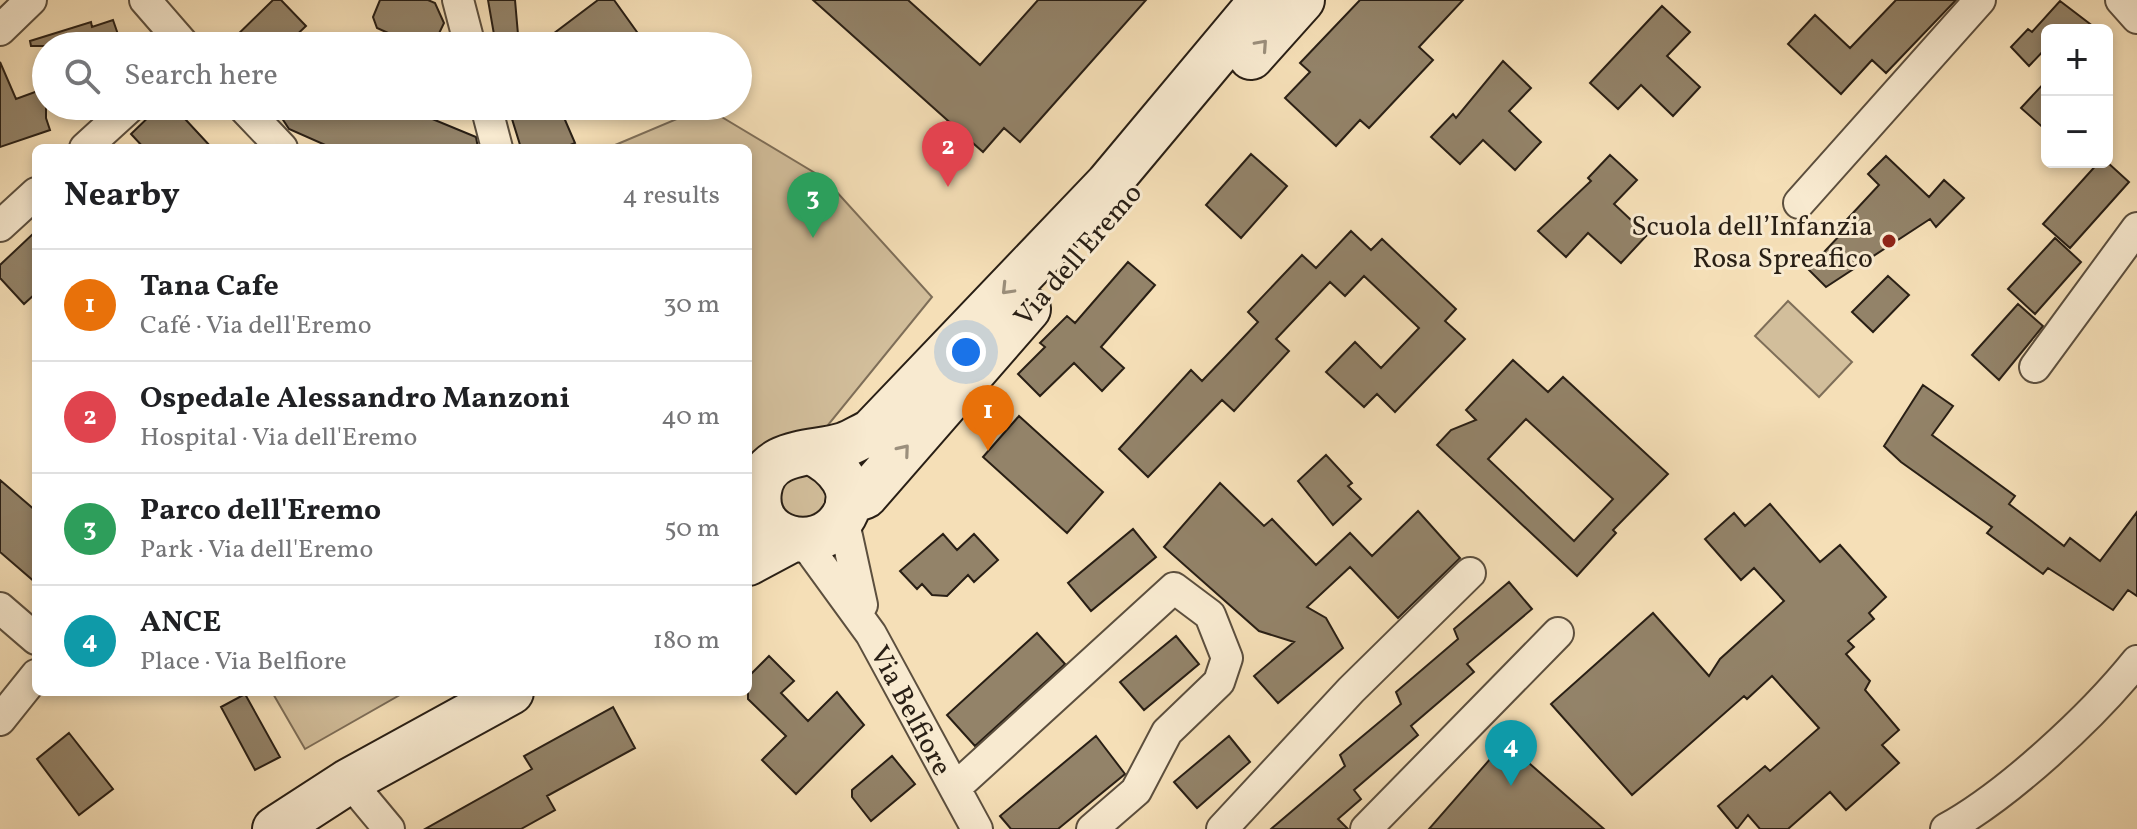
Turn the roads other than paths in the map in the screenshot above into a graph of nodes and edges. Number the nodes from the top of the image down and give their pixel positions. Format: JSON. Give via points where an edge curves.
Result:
{"nodes":[{"id":1,"x":31,"y":0,"type":"edge"},
{"id":2,"x":145,"y":0,"type":"edge"},
{"id":3,"x":458,"y":0,"type":"edge"},
{"id":4,"x":1262,"y":0,"type":"edge"},
{"id":5,"x":1302,"y":0,"type":"edge"},
{"id":6,"x":1980,"y":0,"type":"edge"},
{"id":7,"x":2121,"y":0,"type":"edge"},
{"id":8,"x":2137,"y":18,"type":"edge"},
{"id":9,"x":0,"y":30,"type":"edge"},
{"id":10,"x":173,"y":32,"type":"edge"},
{"id":11,"x":466,"y":32,"type":"edge"},
{"id":12,"x":116,"y":120,"type":"edge"},
{"id":13,"x":255,"y":120,"type":"edge"},
{"id":14,"x":490,"y":120,"type":"edge"},
{"id":15,"x":89,"y":144,"type":"edge"},
{"id":16,"x":278,"y":144,"type":"edge"},
{"id":17,"x":496,"y":144,"type":"edge"},
{"id":18,"x":32,"y":197,"type":"edge"},
{"id":19,"x":1799,"y":203,"type":"dead end"},
{"id":20,"x":0,"y":226,"type":"edge"},
{"id":21,"x":2137,"y":228,"type":"edge"},
{"id":22,"x":2035,"y":367,"type":"dead end"},
{"id":23,"x":811,"y":452,"type":"junction"},
{"id":24,"x":754,"y":498,"type":"edge"},
{"id":25,"x":846,"y":510,"type":"junction"},
{"id":26,"x":798,"y":541,"type":"junction"},
{"id":27,"x":752,"y":561,"type":"edge"},
{"id":28,"x":1470,"y":573,"type":"dead end"},
{"id":29,"x":0,"y":608,"type":"edge"},
{"id":30,"x":1558,"y":633,"type":"dead end"},
{"id":31,"x":871,"y":634,"type":"junction"},
{"id":32,"x":32,"y":636,"type":"edge"},
{"id":33,"x":2137,"y":661,"type":"edge"},
{"id":34,"x":32,"y":680,"type":"edge"},
{"id":35,"x":504,"y":696,"type":"edge"},
{"id":36,"x":0,"y":720,"type":"edge"},
{"id":37,"x":349,"y":781,"type":"junction"},
{"id":38,"x":955,"y":788,"type":"junction"},
{"id":39,"x":275,"y":829,"type":"edge"},
{"id":40,"x":389,"y":829,"type":"edge"},
{"id":41,"x":977,"y":829,"type":"edge"},
{"id":42,"x":1092,"y":829,"type":"edge"},
{"id":43,"x":1222,"y":829,"type":"edge"},
{"id":44,"x":1366,"y":829,"type":"edge"},
{"id":45,"x":1946,"y":829,"type":"edge"}],
"edges":[{"from":1,"to":9,"type":"street"},
{"from":2,"to":10,"type":"street"},
{"from":3,"to":11,"type":"street"},
{"from":4,"to":23,"type":"main road","name":"Via dell'Eremo","one_way":true,"via":[[1108,184],[871,432]]},
{"from":25,"to":5,"type":"main road","name":"Via dell'Eremo","one_way":true,"via":[[865,496]]},
{"from":6,"to":19,"type":"street"},
{"from":7,"to":8,"type":"street"},
{"from":12,"to":15,"type":"street"},
{"from":13,"to":16,"type":"street"},
{"from":14,"to":17,"type":"street"},
{"from":18,"to":20,"type":"street"},
{"from":21,"to":22,"type":"street"},
{"from":23,"to":24,"type":"main road","name":"Via dell'Eremo","via":[[790,454],[768,470]]},
{"from":23,"to":25,"type":"main road","via":[[831,461],[844,477]]},
{"from":24,"to":26,"type":"main road","name":"Via dell'Eremo","via":[[775,532]]},
{"from":25,"to":26,"type":"main road","name":"Via dell'Eremo","via":[[824,537]]},
{"from":25,"to":31,"type":"street","name":"Via Belfiore","via":[[854,580]]},
{"from":26,"to":27,"type":"main road"},
{"from":26,"to":31,"type":"street","name":"Via Belfiore"},
{"from":28,"to":43,"type":"street","via":[[1351,690]]},
{"from":29,"to":32,"type":"street"},
{"from":30,"to":44,"type":"street"},
{"from":31,"to":38,"type":"street","name":"Via Belfiore"},
{"from":33,"to":45,"type":"street","via":[[2115,688],[2001,793]]},
{"from":34,"to":36,"type":"street"},
{"from":35,"to":37,"type":"main road"},
{"from":37,"to":39,"type":"main road"},
{"from":37,"to":40,"type":"street"},
{"from":38,"to":41,"type":"street","name":"Via Belfiore"},
{"from":38,"to":42,"type":"street","via":[[1174,588],[1210,615],[1227,658],[1219,682],[1167,732],[1136,791]]}]}
